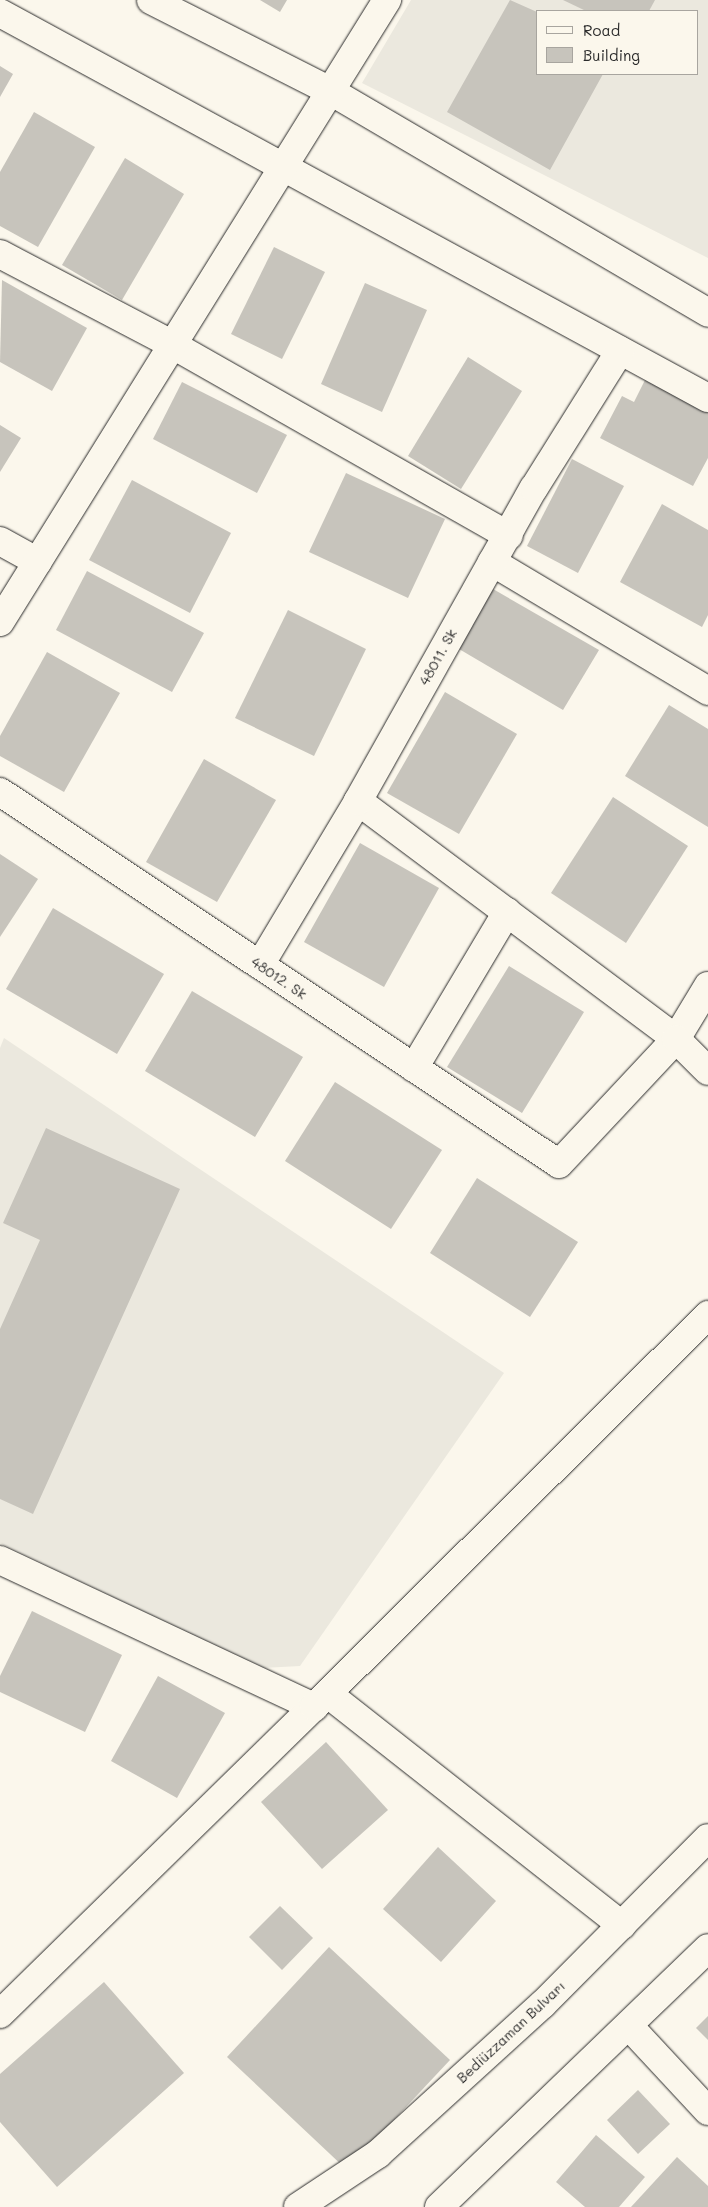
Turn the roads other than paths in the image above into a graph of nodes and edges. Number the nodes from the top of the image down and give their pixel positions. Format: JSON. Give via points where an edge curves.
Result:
{"nodes":[{"id":1,"x":151,"y":0,"type":"edge"},
{"id":2,"x":387,"y":0,"type":"edge"},
{"id":3,"x":0,"y":13,"type":"edge"},
{"id":4,"x":332,"y":92,"type":"junction"},
{"id":5,"x":285,"y":166,"type":"junction"},
{"id":6,"x":0,"y":254,"type":"edge"},
{"id":7,"x":708,"y":313,"type":"edge"},
{"id":8,"x":173,"y":345,"type":"junction"},
{"id":9,"x":620,"y":351,"type":"junction"},
{"id":10,"x":708,"y":398,"type":"edge"},
{"id":11,"x":509,"y":536,"type":"junction"},
{"id":12,"x":0,"y":541,"type":"edge"},
{"id":13,"x":38,"y":562,"type":"junction"},
{"id":14,"x":492,"y":562,"type":"junction"},
{"id":15,"x":0,"y":622,"type":"edge"},
{"id":16,"x":708,"y":691,"type":"edge"},
{"id":17,"x":0,"y":792,"type":"edge"},
{"id":18,"x":358,"y":801,"type":"junction"},
{"id":19,"x":507,"y":912,"type":"junction"},
{"id":20,"x":260,"y":965,"type":"junction"},
{"id":21,"x":708,"y":986,"type":"edge"},
{"id":22,"x":676,"y":1038,"type":"junction"},
{"id":23,"x":414,"y":1068,"type":"junction"},
{"id":24,"x":708,"y":1071,"type":"edge"},
{"id":25,"x":708,"y":1315,"type":"edge"},
{"id":26,"x":0,"y":1560,"type":"edge"},
{"id":27,"x":321,"y":1700,"type":"junction"},
{"id":28,"x":708,"y":1838,"type":"edge"},
{"id":29,"x":622,"y":1925,"type":"junction"},
{"id":30,"x":708,"y":1948,"type":"edge"},
{"id":31,"x":0,"y":2014,"type":"edge"},
{"id":32,"x":629,"y":2026,"type":"junction"},
{"id":33,"x":708,"y":2112,"type":"edge"},
{"id":34,"x":298,"y":2207,"type":"edge"},
{"id":35,"x":439,"y":2207,"type":"edge"}],
"edges":[{"from":1,"to":4,"type":"street"},
{"from":2,"to":4,"type":"street"},
{"from":3,"to":5,"type":"street"},
{"from":4,"to":5,"type":"street"},
{"from":4,"to":7,"type":"street"},
{"from":5,"to":8,"type":"street"},
{"from":5,"to":9,"type":"street"},
{"from":6,"to":8,"type":"street"},
{"from":8,"to":11,"type":"street"},
{"from":8,"to":13,"type":"street"},
{"from":9,"to":10,"type":"street"},
{"from":9,"to":11,"type":"street","name":"48011. Sk","via":[[534,488]]},
{"from":11,"to":14,"type":"street","name":"48011. Sk"},
{"from":12,"to":13,"type":"street"},
{"from":13,"to":15,"type":"street"},
{"from":14,"to":16,"type":"street"},
{"from":14,"to":18,"type":"street","name":"48011. Sk"},
{"from":17,"to":20,"type":"street","name":"48012. Sk"},
{"from":18,"to":19,"type":"street"},
{"from":18,"to":20,"type":"street","name":"48011. Sk"},
{"from":19,"to":22,"type":"street"},
{"from":19,"to":23,"type":"street"},
{"from":20,"to":23,"type":"street","name":"48012. Sk"},
{"from":21,"to":22,"type":"street"},
{"from":22,"to":23,"type":"street","name":"48012. Sk","via":[[559,1164]]},
{"from":22,"to":24,"type":"street"},
{"from":25,"to":27,"type":"street"},
{"from":26,"to":27,"type":"street"},
{"from":27,"to":29,"type":"street"},
{"from":27,"to":31,"type":"street"},
{"from":28,"to":29,"type":"street","name":"Bediüzzaman Bulvarı"},
{"from":29,"to":34,"type":"street","name":"Bediüzzaman Bulvarı","via":[[542,2006],[378,2154]]},
{"from":30,"to":32,"type":"street"},
{"from":32,"to":33,"type":"street"},
{"from":32,"to":35,"type":"street"}]}
